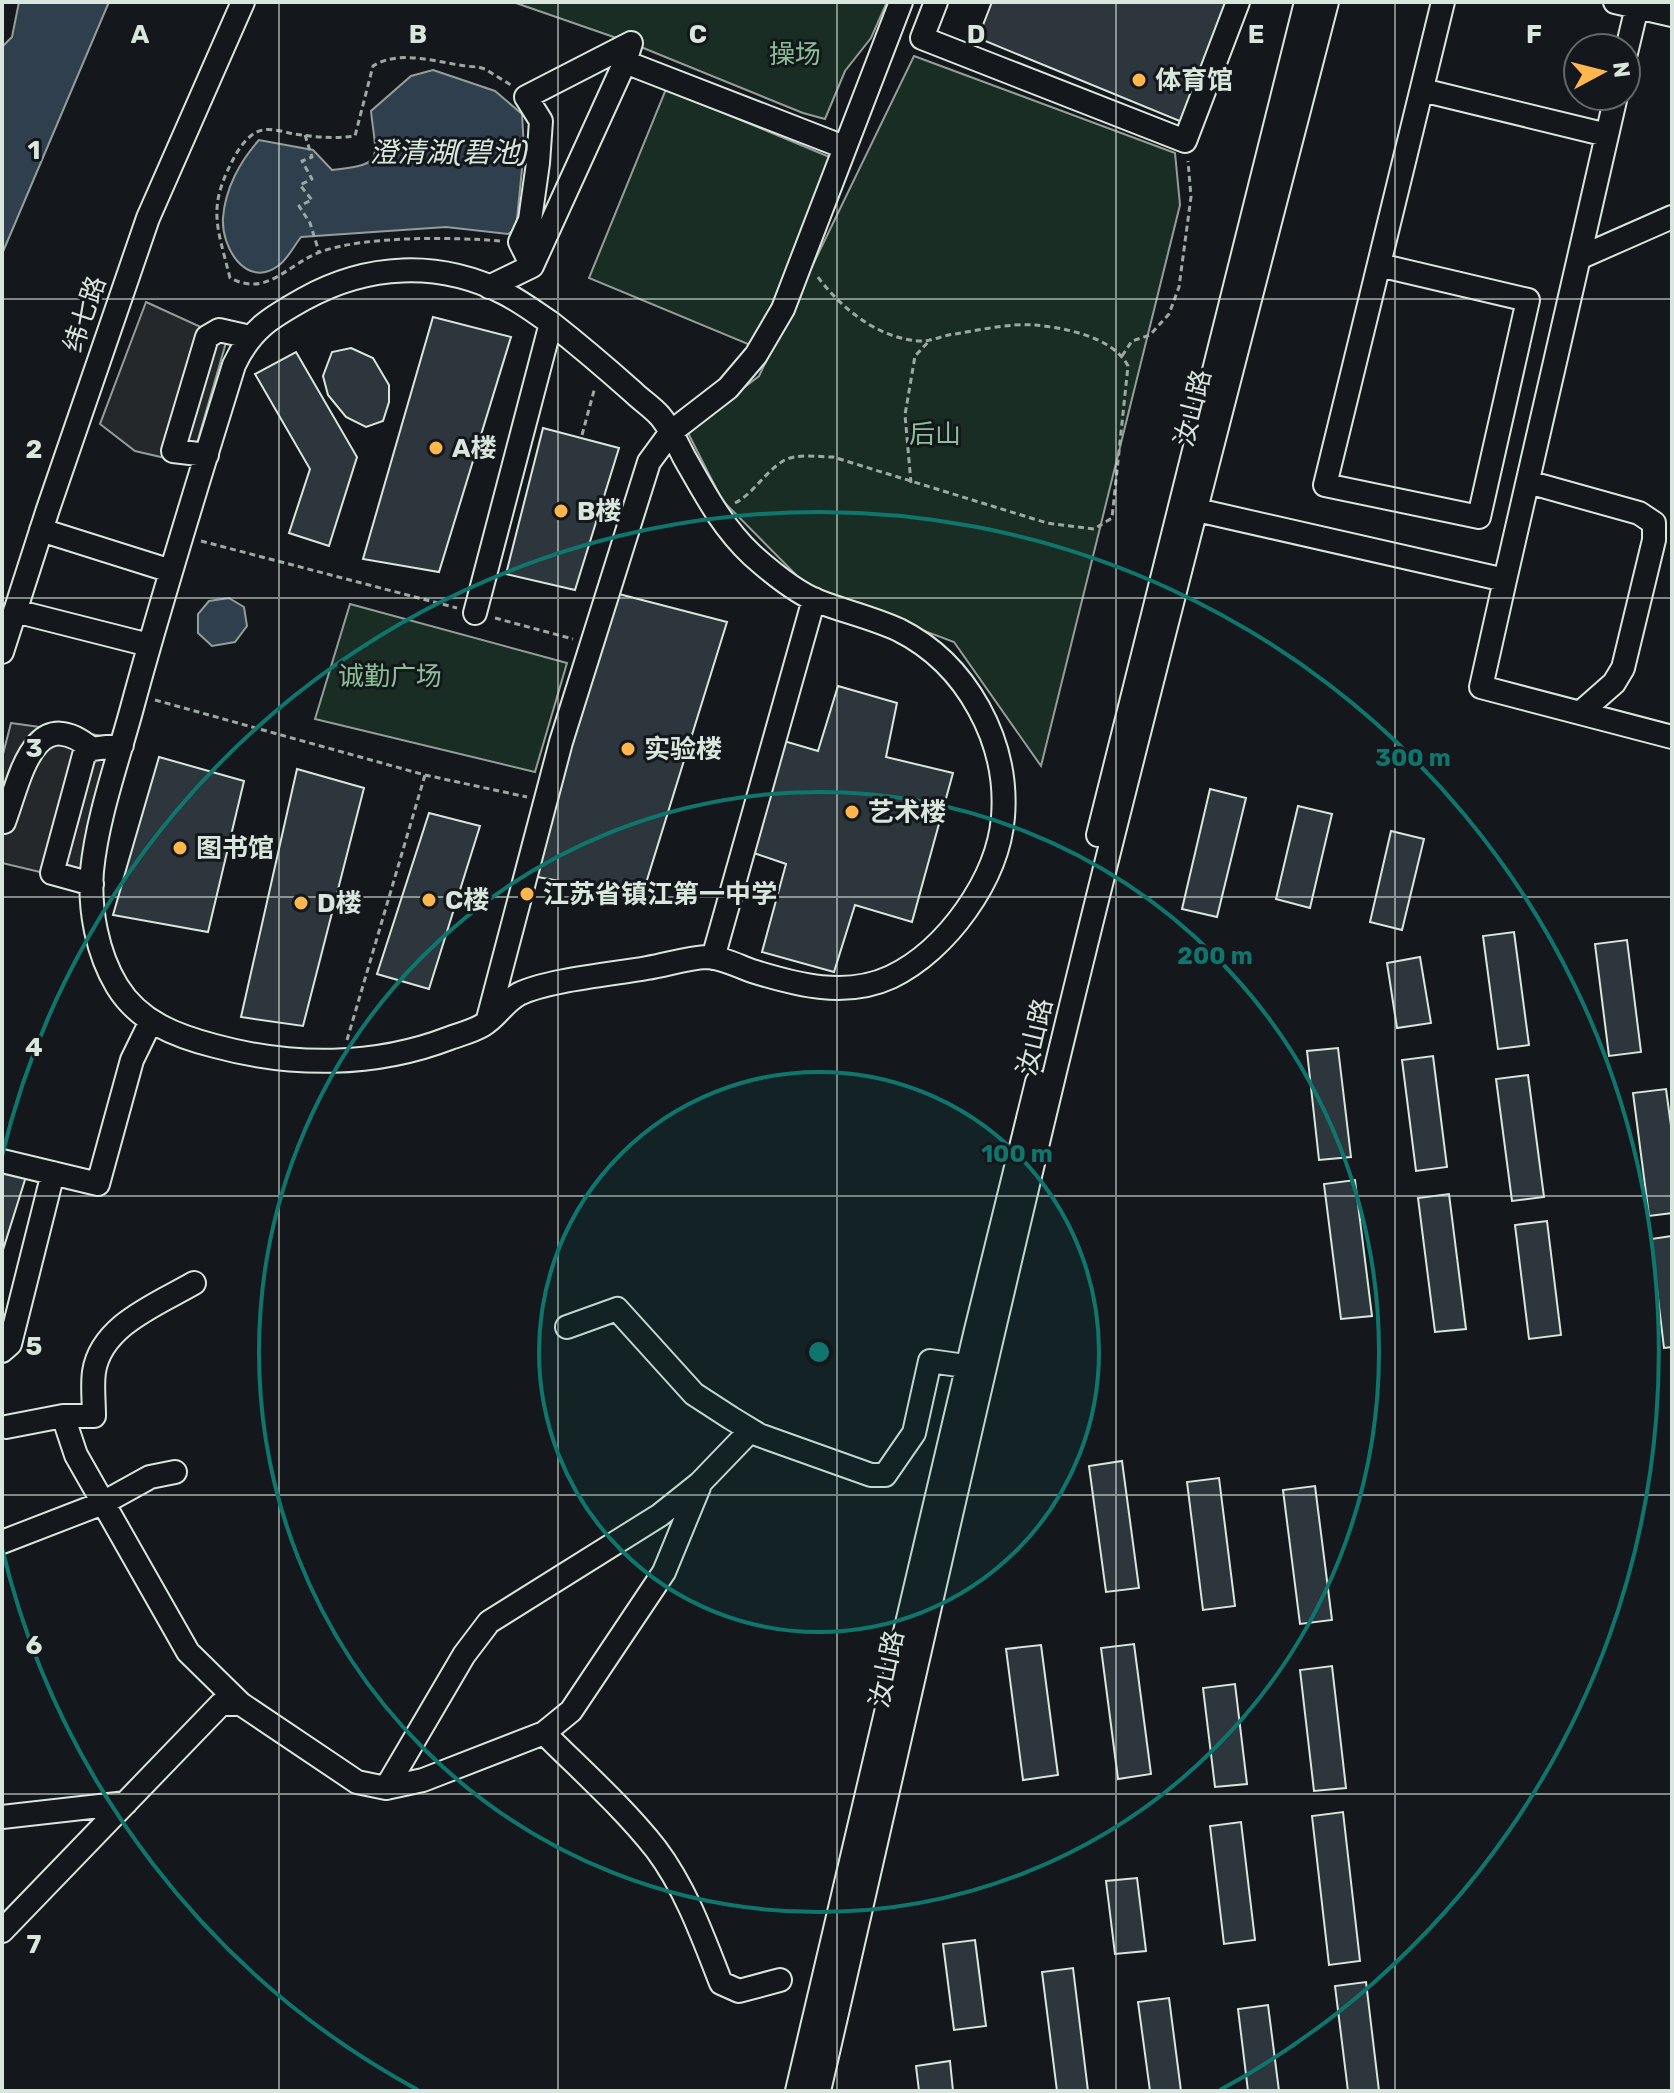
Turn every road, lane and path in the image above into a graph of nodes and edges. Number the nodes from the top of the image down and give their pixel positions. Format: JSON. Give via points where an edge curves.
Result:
{"nodes":[{"id":1,"x":243,"y":2,"type":"edge"},
{"id":2,"x":901,"y":2,"type":"edge"},
{"id":3,"x":936,"y":2,"type":"edge"},
{"id":4,"x":1238,"y":2,"type":"edge"},
{"id":5,"x":1306,"y":2,"type":"edge"},
{"id":6,"x":1327,"y":2,"type":"edge"},
{"id":7,"x":1443,"y":2,"type":"edge"},
{"id":8,"x":1626,"y":4,"type":"edge"},
{"id":9,"x":1672,"y":15,"type":"edge"},
{"id":10,"x":1626,"y":32,"type":"edge"},
{"id":11,"x":625,"y":62,"type":"junction"},
{"id":12,"x":1422,"y":90,"type":"junction"},
{"id":13,"x":526,"y":97,"type":"junction"},
{"id":14,"x":1612,"y":112,"type":"edge"},
{"id":15,"x":305,"y":135,"type":"junction"},
{"id":16,"x":1607,"y":135,"type":"junction"},
{"id":17,"x":1185,"y":141,"type":"junction"},
{"id":18,"x":844,"y":147,"type":"junction"},
{"id":19,"x":1672,"y":217,"type":"edge"},
{"id":20,"x":520,"y":242,"type":"junction"},
{"id":21,"x":319,"y":252,"type":"junction"},
{"id":22,"x":802,"y":257,"type":"junction"},
{"id":23,"x":1579,"y":258,"type":"junction"},
{"id":24,"x":1379,"y":265,"type":"junction"},
{"id":25,"x":532,"y":266,"type":"junction"},
{"id":26,"x":489,"y":287,"type":"junction"},
{"id":27,"x":551,"y":323,"type":"junction"},
{"id":28,"x":250,"y":337,"type":"junction"},
{"id":29,"x":931,"y":339,"type":"junction"},
{"id":30,"x":1122,"y":356,"type":"junction"},
{"id":31,"x":601,"y":364,"type":"junction"},
{"id":32,"x":671,"y":432,"type":"junction"},
{"id":33,"x":582,"y":435,"type":"dead end"},
{"id":34,"x":207,"y":455,"type":"junction"},
{"id":35,"x":1528,"y":482,"type":"junction"},
{"id":36,"x":911,"y":483,"type":"junction"},
{"id":37,"x":715,"y":510,"type":"junction"},
{"id":38,"x":1197,"y":510,"type":"junction"},
{"id":39,"x":41,"y":530,"type":"junction"},
{"id":40,"x":182,"y":536,"type":"junction"},
{"id":41,"x":171,"y":571,"type":"junction"},
{"id":42,"x":1505,"y":580,"type":"junction"},
{"id":43,"x":814,"y":599,"type":"junction"},
{"id":44,"x":15,"y":611,"type":"junction"},
{"id":45,"x":475,"y":613,"type":"junction"},
{"id":46,"x":592,"y":644,"type":"junction"},
{"id":47,"x":149,"y":645,"type":"junction"},
{"id":48,"x":2,"y":652,"type":"edge"},
{"id":49,"x":136,"y":694,"type":"junction"},
{"id":50,"x":1580,"y":713,"type":"junction"},
{"id":51,"x":1672,"y":737,"type":"edge"},
{"id":52,"x":122,"y":745,"type":"junction"},
{"id":53,"x":92,"y":749,"type":"junction"},
{"id":54,"x":425,"y":775,"type":"junction"},
{"id":55,"x":546,"y":801,"type":"junction"},
{"id":56,"x":4,"y":822,"type":"dead end"},
{"id":57,"x":92,"y":884,"type":"junction"},
{"id":58,"x":713,"y":958,"type":"junction"},
{"id":59,"x":151,"y":1021,"type":"junction"},
{"id":60,"x":488,"y":1023,"type":"junction"},
{"id":61,"x":341,"y":1061,"type":"junction"},
{"id":62,"x":2,"y":1161,"type":"edge"},
{"id":63,"x":53,"y":1173,"type":"junction"},
{"id":64,"x":194,"y":1283,"type":"dead end"},
{"id":65,"x":567,"y":1327,"type":"dead end"},
{"id":66,"x":2,"y":1351,"type":"edge"},
{"id":67,"x":976,"y":1367,"type":"junction"},
{"id":68,"x":63,"y":1416,"type":"junction"},
{"id":69,"x":6,"y":1427,"type":"dead end"},
{"id":70,"x":751,"y":1430,"type":"junction"},
{"id":71,"x":175,"y":1472,"type":"dead end"},
{"id":72,"x":700,"y":1483,"type":"junction"},
{"id":73,"x":103,"y":1503,"type":"junction"},
{"id":74,"x":2,"y":1542,"type":"edge"},
{"id":75,"x":241,"y":1704,"type":"junction"},
{"id":76,"x":544,"y":1733,"type":"junction"},
{"id":77,"x":386,"y":1788,"type":"junction"},
{"id":78,"x":126,"y":1803,"type":"junction"},
{"id":79,"x":2,"y":1817,"type":"edge"},
{"id":80,"x":2,"y":1931,"type":"edge"},
{"id":81,"x":780,"y":1980,"type":"dead end"},
{"id":82,"x":797,"y":2091,"type":"edge"},
{"id":83,"x":819,"y":2091,"type":"edge"}],
"edges":[{"from":1,"to":39,"type":"street","name":"纬七路","via":[[148,218]]},
{"from":2,"to":18,"type":"street"},
{"from":3,"to":17,"type":"street","via":[[922,38]]},
{"from":4,"to":17,"type":"street"},
{"from":5,"to":67,"type":"street","name":"汝山路"},
{"from":6,"to":38,"type":"street","name":"汝山路"},
{"from":7,"to":12,"type":"street"},
{"from":8,"to":9,"type":"street"},
{"from":8,"to":10,"type":"street"},
{"from":11,"to":13,"type":"street","via":[[631,43]]},
{"from":11,"to":18,"type":"street"},
{"from":11,"to":25,"type":"street"},
{"from":12,"to":16,"type":"street"},
{"from":12,"to":24,"type":"street"},
{"from":13,"to":15,"type":"path","via":[[485,69],[397,58],[373,66],[355,136]]},
{"from":13,"to":20,"type":"street","via":[[541,121],[530,220]]},
{"from":14,"to":16,"type":"street"},
{"from":15,"to":21,"type":"path","via":[[312,157],[302,161],[312,179],[300,185],[312,200],[299,206]]},
{"from":15,"to":21,"type":"path","via":[[265,129],[241,146],[221,181],[217,229],[230,278],[244,285],[265,284]]},
{"from":16,"to":23,"type":"street"},
{"from":17,"to":30,"type":"path","via":[[1191,197],[1179,287],[1169,314],[1150,335],[1132,341]]},
{"from":18,"to":22,"type":"street"},
{"from":19,"to":23,"type":"street"},
{"from":20,"to":21,"type":"path","via":[[417,240]]},
{"from":20,"to":25,"type":"street"},
{"from":22,"to":29,"type":"path","via":[[864,323],[899,337]]},
{"from":22,"to":32,"type":"street","via":[[783,309],[756,355],[728,388]]},
{"from":23,"to":35,"type":"street"},
{"from":24,"to":24,"type":"street","via":[[1325,485],[1479,517],[1528,300]]},
{"from":25,"to":26,"type":"street"},
{"from":26,"to":27,"type":"street"},
{"from":26,"to":28,"type":"street","via":[[450,273],[421,270],[355,276],[287,308]]},
{"from":27,"to":31,"type":"street"},
{"from":27,"to":45,"type":"street"},
{"from":28,"to":34,"type":"street","via":[[234,365]]},
{"from":28,"to":34,"type":"street","via":[[219,330],[207,337],[173,451]]},
{"from":29,"to":30,"type":"path","via":[[1033,325],[1073,331]]},
{"from":29,"to":36,"type":"path","via":[[915,356],[905,415]]},
{"from":30,"to":36,"type":"path","via":[[1128,366],[1117,492],[1112,518],[1094,529],[1047,523]]},
{"from":31,"to":32,"type":"street"},
{"from":31,"to":33,"type":"path"},
{"from":32,"to":37,"type":"street"},
{"from":32,"to":46,"type":"street","via":[[649,462]]},
{"from":34,"to":40,"type":"street"},
{"from":35,"to":42,"type":"street"},
{"from":35,"to":50,"type":"street","via":[[1639,513],[1654,523],[1623,668]]},
{"from":36,"to":37,"type":"path","via":[[833,457],[808,456],[784,460],[738,502]]},
{"from":37,"to":43,"type":"street","via":[[753,556]]},
{"from":38,"to":42,"type":"street"},
{"from":38,"to":67,"type":"street","name":"汝山路"},
{"from":39,"to":41,"type":"street"},
{"from":39,"to":44,"type":"street","name":"纬七路"},
{"from":40,"to":41,"type":"street"},
{"from":40,"to":45,"type":"path"},
{"from":41,"to":47,"type":"street"},
{"from":42,"to":50,"type":"street","via":[[1481,687]]},
{"from":43,"to":58,"type":"street"},
{"from":43,"to":58,"type":"street","via":[[915,639],[938,655],[965,688],[980,708],[999,761],[999,845],[981,888],[947,932],[912,965],[872,985],[832,989]]},
{"from":44,"to":47,"type":"street"},
{"from":44,"to":48,"type":"street","name":"纬七路"},
{"from":45,"to":46,"type":"path"},
{"from":46,"to":55,"type":"street"},
{"from":47,"to":49,"type":"street"},
{"from":49,"to":52,"type":"street"},
{"from":49,"to":54,"type":"path"},
{"from":50,"to":51,"type":"street"},
{"from":52,"to":53,"type":"street"},
{"from":52,"to":57,"type":"street"},
{"from":53,"to":56,"type":"street","via":[[76,735],[44,737],[32,748]]},
{"from":53,"to":57,"type":"street","via":[[84,755],[52,873]]},
{"from":54,"to":55,"type":"path"},
{"from":54,"to":61,"type":"path"},
{"from":55,"to":60,"type":"street"},
{"from":57,"to":59,"type":"street","via":[[103,957],[131,1007]]},
{"from":58,"to":60,"type":"street","via":[[533,989],[504,1004]]},
{"from":59,"to":61,"type":"street","via":[[183,1037],[246,1054]]},
{"from":59,"to":63,"type":"street","via":[[132,1060],[98,1184]]},
{"from":60,"to":61,"type":"street","via":[[403,1053]]},
{"from":62,"to":63,"type":"street"},
{"from":63,"to":66,"type":"street","via":[[10,1344]]},
{"from":64,"to":68,"type":"street","via":[[127,1322],[107,1340],[94,1370],[94,1416]]},
{"from":65,"to":70,"type":"street","via":[[617,1309],[694,1394]]},
{"from":67,"to":70,"type":"street","via":[[930,1361],[914,1433],[885,1475],[871,1475]]},
{"from":67,"to":82,"type":"street","name":"汝山路"},
{"from":67,"to":83,"type":"street","name":"汝山路"},
{"from":68,"to":69,"type":"street"},
{"from":68,"to":73,"type":"street","via":[[76,1455]]},
{"from":70,"to":72,"type":"street"},
{"from":71,"to":73,"type":"street","via":[[150,1477]]},
{"from":72,"to":76,"type":"street","via":[[664,1572],[571,1711]]},
{"from":72,"to":77,"type":"street","via":[[660,1515],[489,1622]]},
{"from":73,"to":74,"type":"street"},
{"from":73,"to":75,"type":"street","via":[[188,1652]]},
{"from":75,"to":77,"type":"street","via":[[357,1782]]},
{"from":75,"to":78,"type":"street","via":[[221,1704]]},
{"from":76,"to":77,"type":"street","via":[[423,1780]]},
{"from":76,"to":81,"type":"street","via":[[656,1850],[698,1924],[721,1983],[739,1991]]},
{"from":78,"to":79,"type":"street"},
{"from":78,"to":80,"type":"street"}]}
